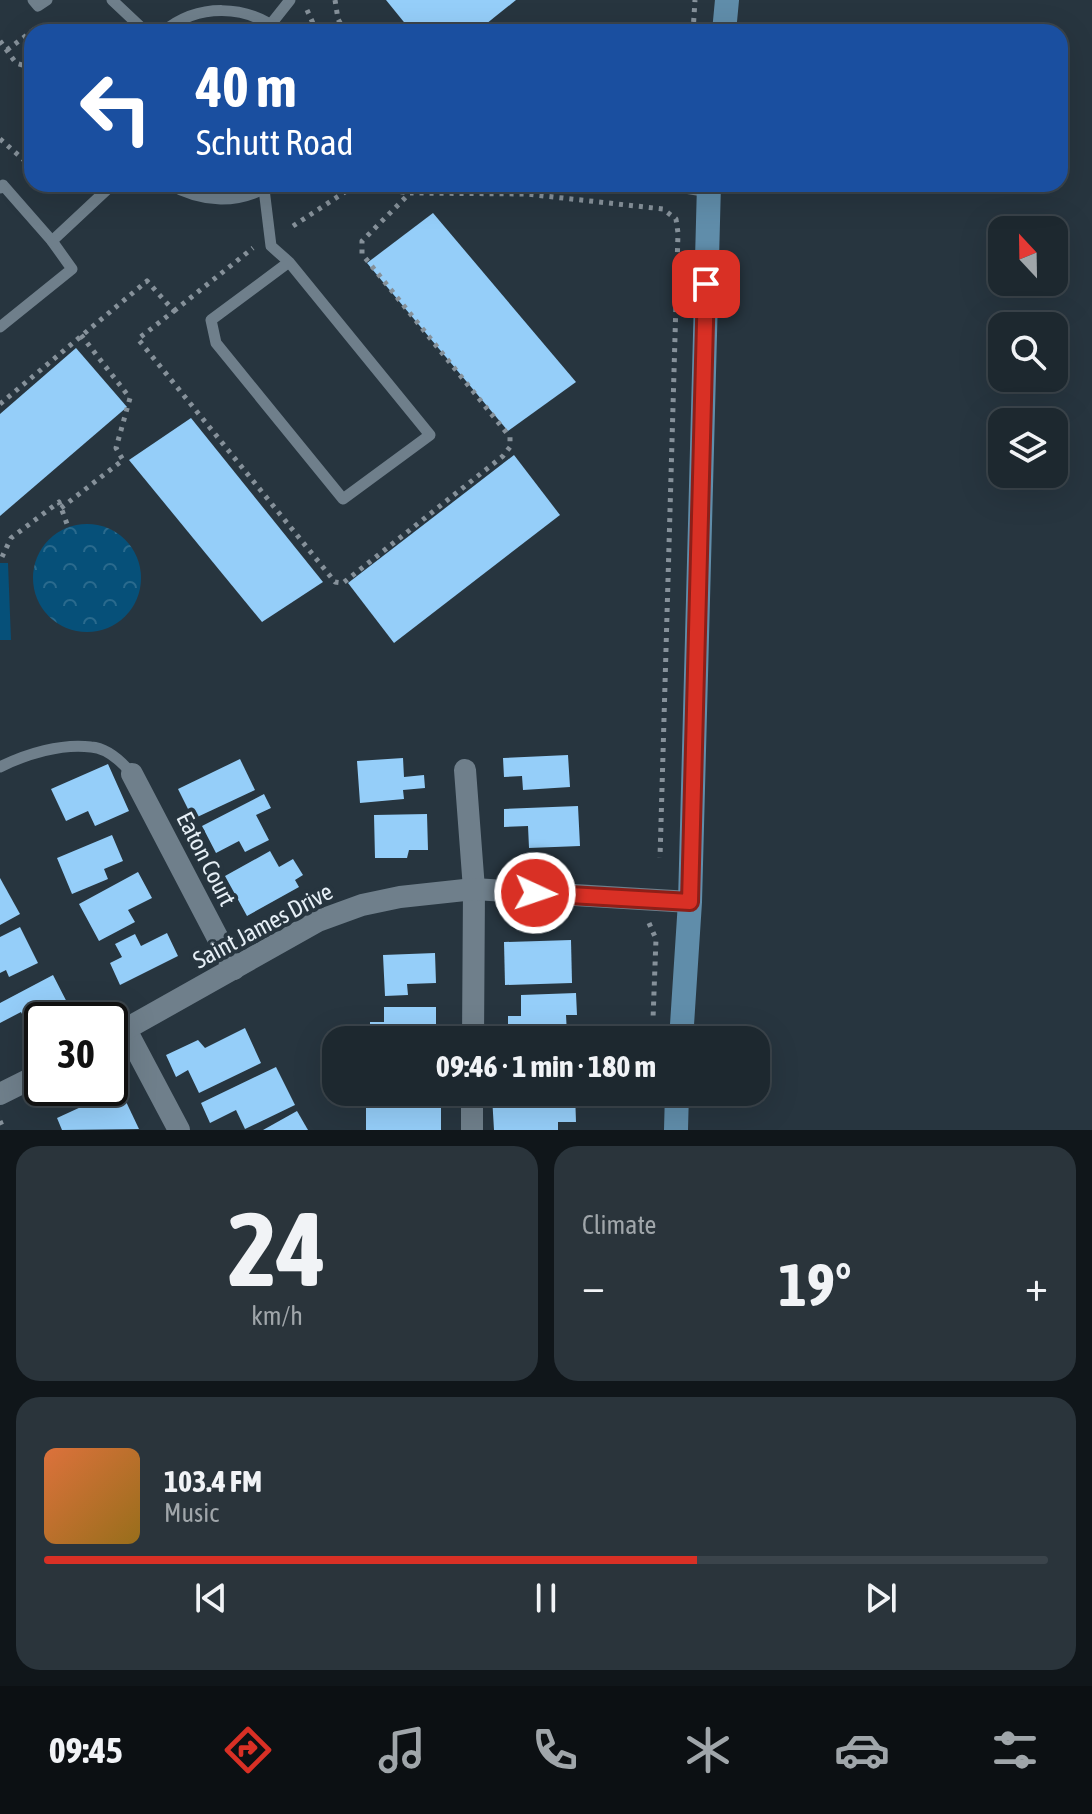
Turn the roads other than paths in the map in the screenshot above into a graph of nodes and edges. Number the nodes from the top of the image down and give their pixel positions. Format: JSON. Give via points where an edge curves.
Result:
{"nodes":[{"id":1,"x":33,"y":0,"type":"edge"},
{"id":2,"x":47,"y":0,"type":"edge"},
{"id":3,"x":112,"y":0,"type":"edge"},
{"id":4,"x":290,"y":0,"type":"edge"},
{"id":5,"x":727,"y":0,"type":"edge"},
{"id":6,"x":138,"y":24,"type":"edge"},
{"id":7,"x":173,"y":24,"type":"edge"},
{"id":8,"x":266,"y":24,"type":"edge"},
{"id":9,"x":278,"y":24,"type":"edge"},
{"id":10,"x":725,"y":24,"type":"edge"},
{"id":11,"x":0,"y":188,"type":"edge"},
{"id":12,"x":104,"y":192,"type":"edge"},
{"id":13,"x":184,"y":192,"type":"edge"},
{"id":14,"x":253,"y":192,"type":"edge"},
{"id":15,"x":268,"y":192,"type":"edge"},
{"id":16,"x":709,"y":192,"type":"edge"},
{"id":17,"x":52,"y":241,"type":"junction"},
{"id":18,"x":289,"y":262,"type":"junction"},
{"id":19,"x":0,"y":327,"type":"edge"},
{"id":20,"x":0,"y":767,"type":"edge"},
{"id":21,"x":465,"y":770,"type":"dead end"},
{"id":22,"x":132,"y":774,"type":"joint"},
{"id":23,"x":474,"y":889,"type":"junction"},
{"id":24,"x":690,"y":902,"type":"junction"},
{"id":25,"x":234,"y":969,"type":"junction"},
{"id":26,"x":473,"y":1026,"type":"edge"},
{"id":27,"x":682,"y":1026,"type":"edge"},
{"id":28,"x":128,"y":1028,"type":"edge"},
{"id":29,"x":128,"y":1050,"type":"edge"},
{"id":30,"x":24,"y":1082,"type":"edge"},
{"id":31,"x":0,"y":1094,"type":"edge"},
{"id":32,"x":472,"y":1106,"type":"edge"},
{"id":33,"x":677,"y":1106,"type":"edge"},
{"id":34,"x":179,"y":1130,"type":"edge"},
{"id":35,"x":472,"y":1130,"type":"edge"},
{"id":36,"x":676,"y":1130,"type":"edge"}],
"edges":[{"from":1,"to":2,"type":"lane","via":[[38,6]]},
{"from":3,"to":6,"type":"lane"},
{"from":4,"to":9,"type":"lane"},
{"from":5,"to":10,"type":"street"},
{"from":7,"to":8,"type":"lane","via":[[214,10],[234,11]]},
{"from":11,"to":17,"type":"lane","via":[[3,185]]},
{"from":12,"to":17,"type":"lane"},
{"from":13,"to":14,"type":"lane","via":[[206,199]]},
{"from":15,"to":18,"type":"lane","via":[[271,246]]},
{"from":16,"to":24,"type":"street"},
{"from":17,"to":19,"type":"lane","via":[[72,269]]},
{"from":18,"to":18,"type":"lane","via":[[430,435],[343,499],[216,343],[211,320]]},
{"from":20,"to":22,"type":"lane","via":[[56,748],[94,746]]},
{"from":21,"to":23,"type":"street"},
{"from":22,"to":25,"type":"street","name":"Eaton Court"},
{"from":23,"to":24,"type":"street","name":"Saint James Drive"},
{"from":23,"to":25,"type":"street","name":"Saint James Drive","via":[[362,905],[318,921]]},
{"from":23,"to":26,"type":"street"},
{"from":24,"to":27,"type":"street"},
{"from":25,"to":28,"type":"street","name":"Saint James Drive"},
{"from":29,"to":34,"type":"street"},
{"from":30,"to":31,"type":"street"},
{"from":32,"to":35,"type":"street"},
{"from":33,"to":36,"type":"street"}]}
